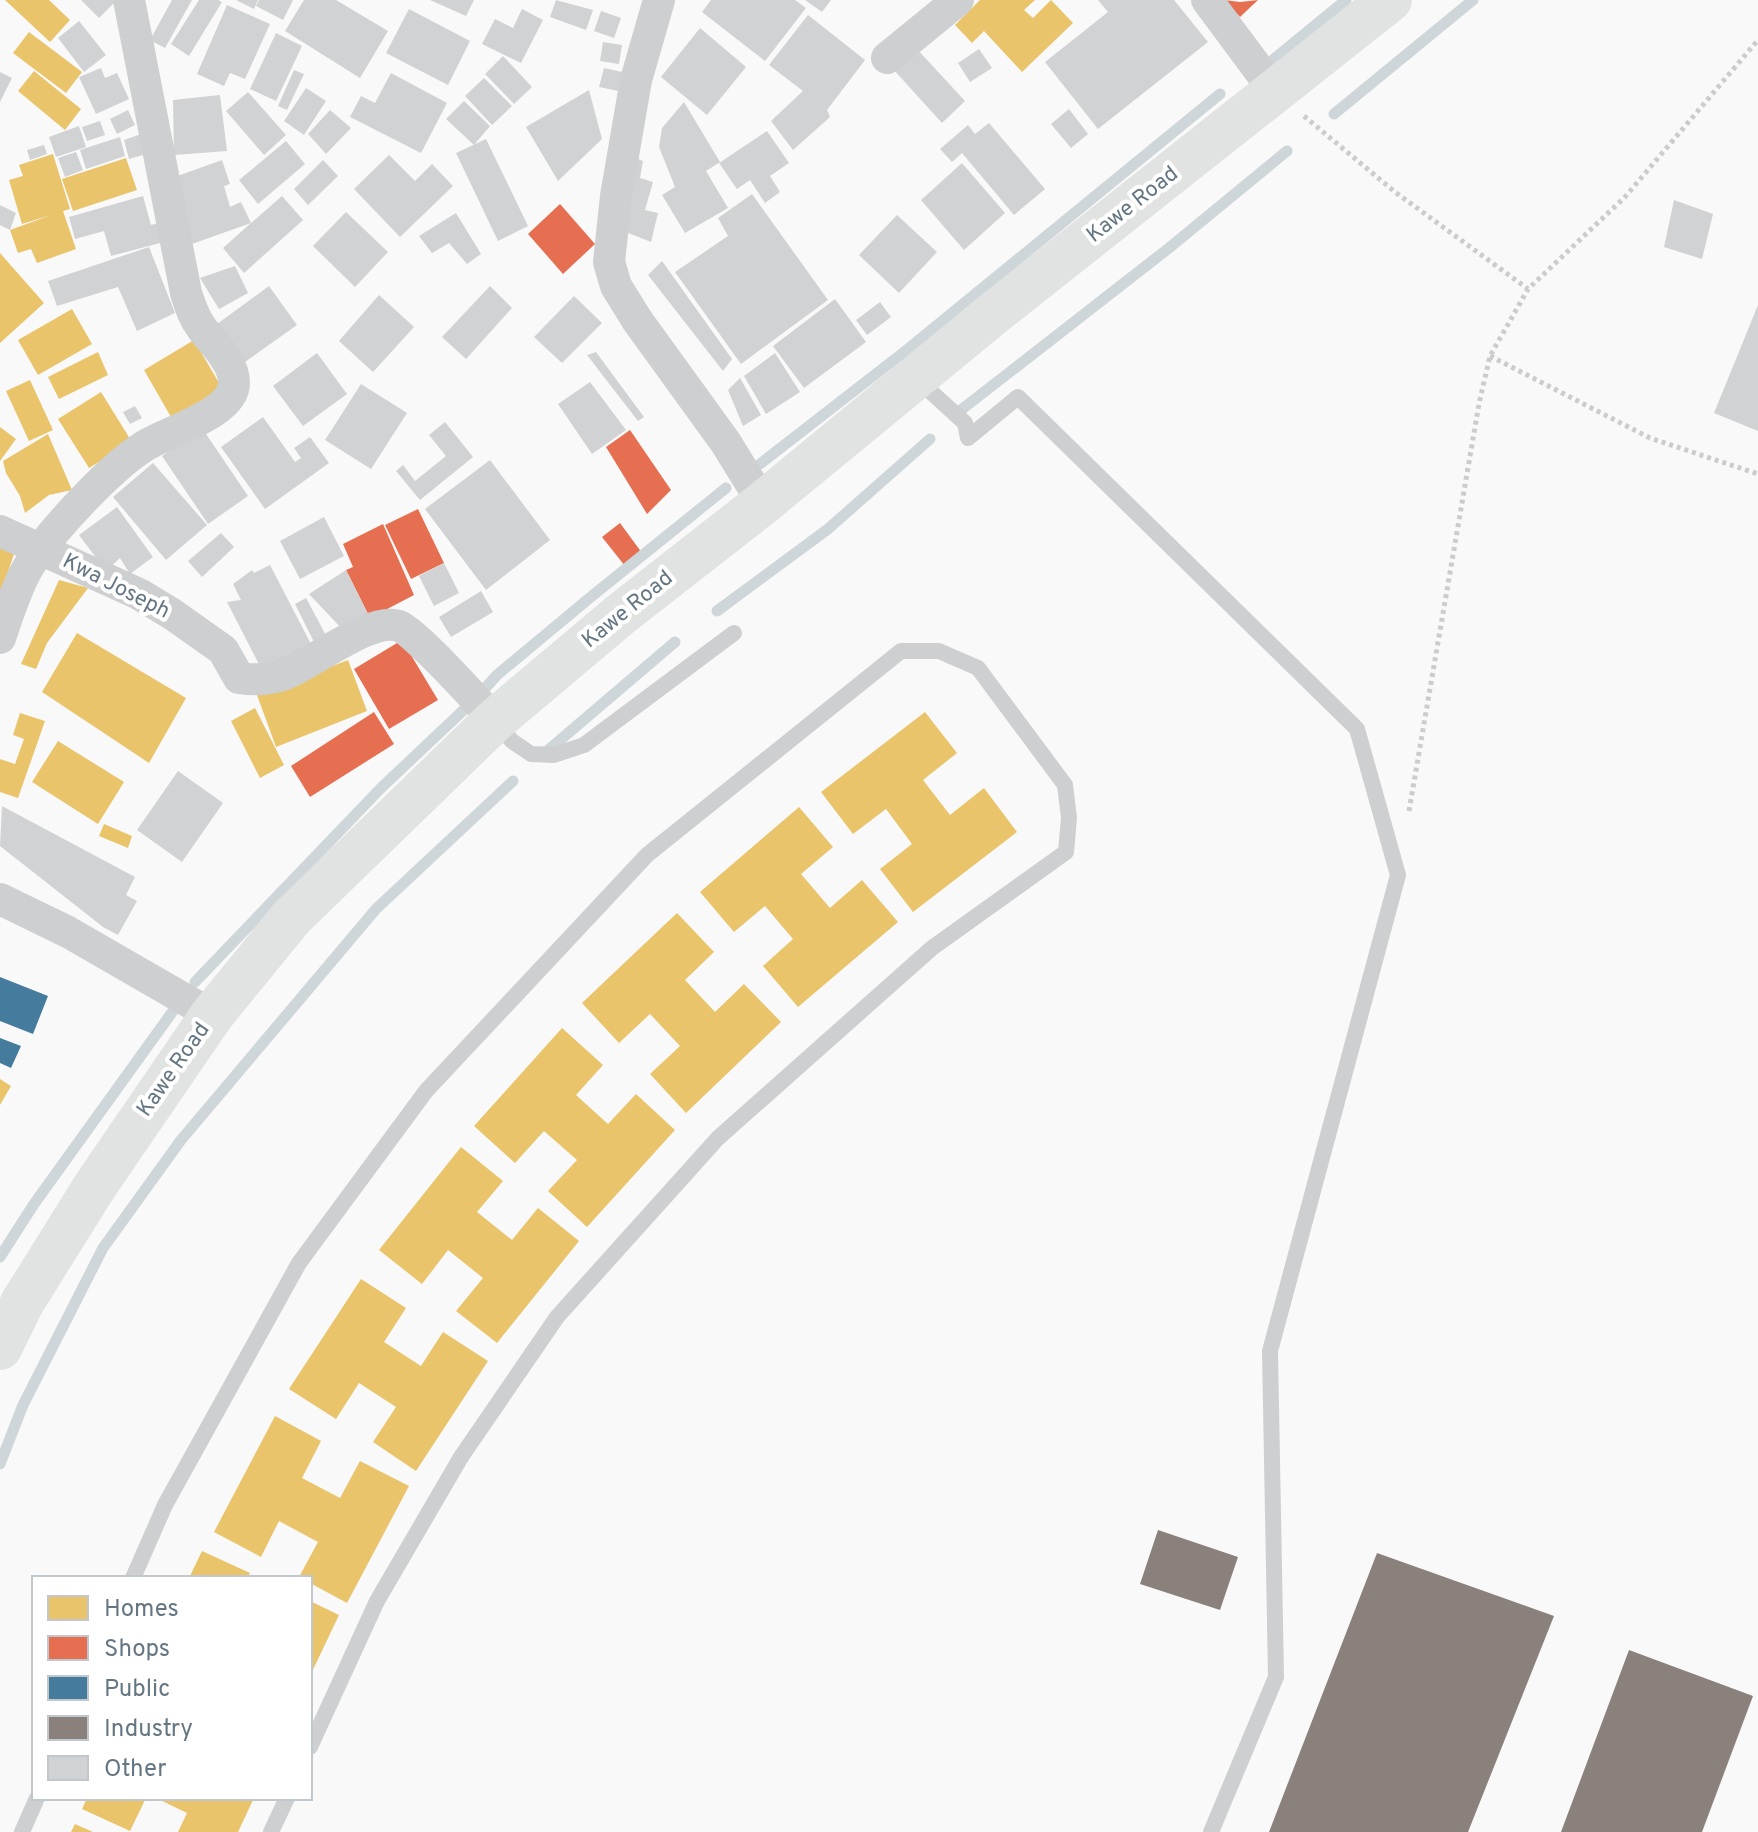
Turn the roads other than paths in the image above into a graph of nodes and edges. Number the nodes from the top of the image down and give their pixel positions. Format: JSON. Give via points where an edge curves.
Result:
{"nodes":[{"id":1,"x":129,"y":0,"type":"edge"},
{"id":2,"x":659,"y":0,"type":"edge"},
{"id":3,"x":958,"y":0,"type":"edge"},
{"id":4,"x":1207,"y":0,"type":"edge"},
{"id":5,"x":1390,"y":0,"type":"edge"},
{"id":6,"x":887,"y":58,"type":"dead end"},
{"id":7,"x":1276,"y":93,"type":"junction"},
{"id":8,"x":916,"y":378,"type":"junction"},
{"id":9,"x":763,"y":503,"type":"junction"},
{"id":10,"x":0,"y":531,"type":"edge"},
{"id":11,"x":40,"y":549,"type":"junction"},
{"id":12,"x":734,"y":633,"type":"dead end"},
{"id":13,"x":0,"y":638,"type":"edge"},
{"id":14,"x":494,"y":721,"type":"junction"},
{"id":15,"x":0,"y":899,"type":"edge"},
{"id":16,"x":212,"y":1015,"type":"junction"},
{"id":17,"x":11,"y":1294,"type":"edge"},
{"id":18,"x":0,"y":1348,"type":"edge"},
{"id":19,"x":134,"y":1576,"type":"edge"},
{"id":20,"x":312,"y":1743,"type":"edge"},
{"id":21,"x":36,"y":1800,"type":"edge"},
{"id":22,"x":286,"y":1800,"type":"edge"},
{"id":23,"x":22,"y":1832,"type":"edge"},
{"id":24,"x":271,"y":1832,"type":"edge"},
{"id":25,"x":1211,"y":1832,"type":"edge"}],
"edges":[{"from":1,"to":11,"type":"street","via":[[186,293],[199,325],[225,356],[233,392],[213,413],[121,461]]},
{"from":2,"to":9,"type":"street","via":[[636,80],[609,262],[616,286],[637,320]]},
{"from":3,"to":6,"type":"street"},
{"from":4,"to":7,"type":"street"},
{"from":5,"to":7,"type":"main road","name":"Kawe Road"},
{"from":7,"to":8,"type":"main road","name":"Kawe Road"},
{"from":8,"to":9,"type":"main road","name":"Kawe Road"},
{"from":8,"to":25,"type":"lane","via":[[965,423],[968,438],[1018,397],[1357,729],[1398,875],[1270,1351],[1276,1677]]},
{"from":9,"to":14,"type":"main road","name":"Kawe Road"},
{"from":10,"to":11,"type":"street","name":"Kwa Joseph"},
{"from":11,"to":13,"type":"street","via":[[24,574]]},
{"from":11,"to":14,"type":"street","name":"Kwa Joseph","via":[[172,614],[223,650],[239,678],[278,676],[379,624],[402,626]]},
{"from":12,"to":14,"type":"lane","via":[[584,745],[554,755],[531,754]]},
{"from":14,"to":16,"type":"main road","name":"Kawe Road","via":[[291,918]]},
{"from":15,"to":16,"type":"street"},
{"from":16,"to":17,"type":"main road","name":"Kawe Road","via":[[95,1186]]},
{"from":17,"to":18,"type":"main road","name":"Kawe Road"},
{"from":19,"to":20,"type":"lane","via":[[165,1505],[299,1263],[426,1091],[647,855],[901,651],[939,651],[978,668],[1065,785],[1066,852],[932,948],[718,1138],[557,1317],[461,1457],[377,1601]]},
{"from":21,"to":23,"type":"lane"},
{"from":22,"to":24,"type":"lane"}]}
